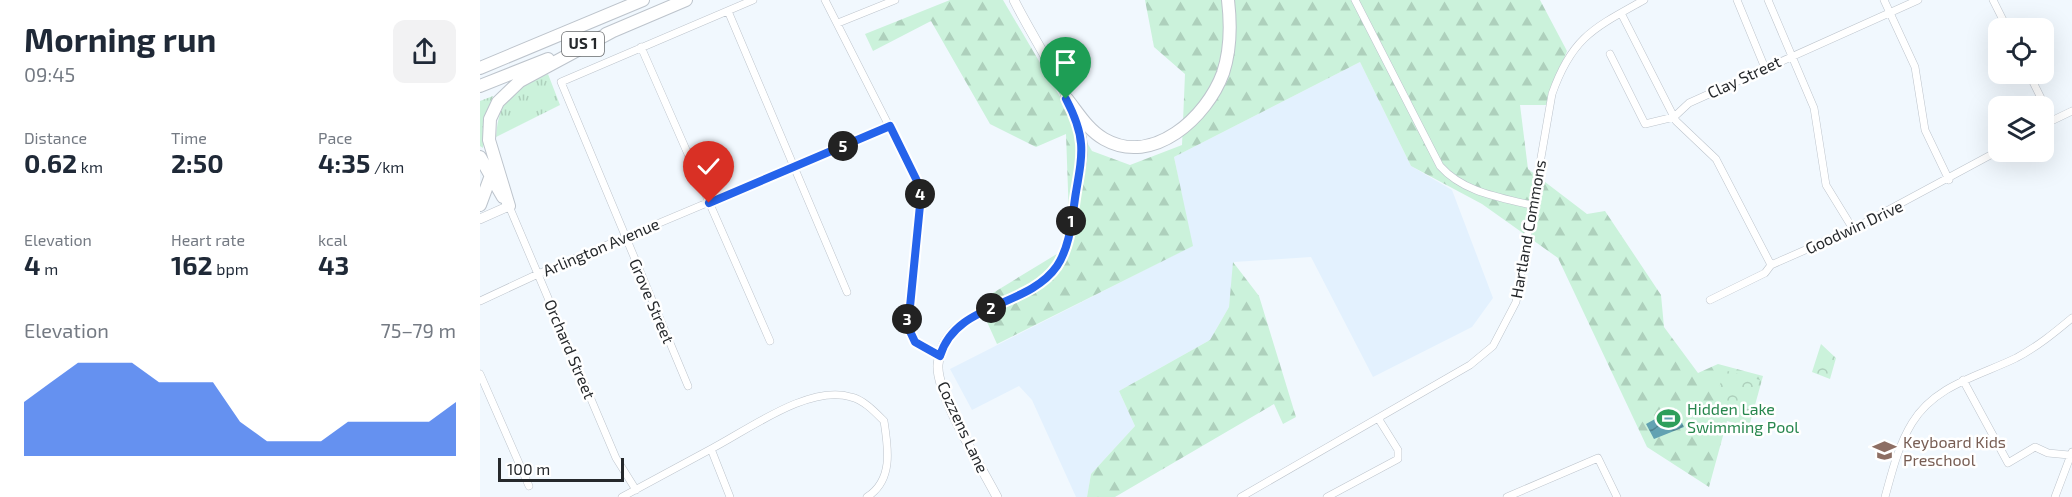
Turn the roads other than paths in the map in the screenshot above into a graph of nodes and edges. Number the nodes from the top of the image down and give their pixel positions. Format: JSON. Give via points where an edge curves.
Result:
{"nodes":[{"id":1,"x":643,"y":0,"type":"edge"},
{"id":2,"x":686,"y":0,"type":"edge"},
{"id":3,"x":753,"y":0,"type":"edge"},
{"id":4,"x":825,"y":0,"type":"edge"},
{"id":5,"x":895,"y":0,"type":"edge"},
{"id":6,"x":1014,"y":0,"type":"edge"},
{"id":7,"x":1228,"y":0,"type":"edge"},
{"id":8,"x":1355,"y":0,"type":"edge"},
{"id":9,"x":1644,"y":0,"type":"edge"},
{"id":10,"x":1737,"y":0,"type":"edge"},
{"id":11,"x":1768,"y":0,"type":"edge"},
{"id":12,"x":1884,"y":0,"type":"edge"},
{"id":13,"x":1918,"y":0,"type":"edge"},
{"id":14,"x":1993,"y":0,"type":"edge"},
{"id":15,"x":728,"y":10,"type":"junction"},
{"id":16,"x":1621,"y":13,"type":"junction"},
{"id":17,"x":1890,"y":13,"type":"junction"},
{"id":18,"x":2002,"y":18,"type":"edge"},
{"id":19,"x":838,"y":23,"type":"junction"},
{"id":20,"x":614,"y":31,"type":"junction"},
{"id":21,"x":641,"y":46,"type":"junction"},
{"id":22,"x":1610,"y":54,"type":"dead end"},
{"id":23,"x":1792,"y":55,"type":"junction"},
{"id":24,"x":480,"y":68,"type":"edge"},
{"id":25,"x":1765,"y":68,"type":"junction"},
{"id":26,"x":480,"y":86,"type":"edge"},
{"id":27,"x":1066,"y":99,"type":"junction"},
{"id":28,"x":2072,"y":111,"type":"edge"},
{"id":29,"x":1674,"y":117,"type":"junction"},
{"id":30,"x":2054,"y":119,"type":"edge"},
{"id":31,"x":890,"y":126,"type":"junction"},
{"id":32,"x":480,"y":156,"type":"edge"},
{"id":33,"x":1988,"y":157,"type":"edge"},
{"id":34,"x":794,"y":168,"type":"junction"},
{"id":35,"x":490,"y":178,"type":"junction"},
{"id":36,"x":1949,"y":180,"type":"junction"},
{"id":37,"x":709,"y":203,"type":"junction"},
{"id":38,"x":1531,"y":205,"type":"junction"},
{"id":39,"x":480,"y":206,"type":"edge"},
{"id":40,"x":509,"y":207,"type":"junction"},
{"id":41,"x":480,"y":219,"type":"edge"},
{"id":42,"x":1853,"y":229,"type":"junction"},
{"id":43,"x":626,"y":237,"type":"junction"},
{"id":44,"x":1771,"y":265,"type":"junction"},
{"id":45,"x":538,"y":274,"type":"junction"},
{"id":46,"x":847,"y":292,"type":"dead end"},
{"id":47,"x":1710,"y":300,"type":"dead end"},
{"id":48,"x":480,"y":301,"type":"edge"},
{"id":49,"x":2072,"y":318,"type":"edge"},
{"id":50,"x":770,"y":341,"type":"dead end"},
{"id":51,"x":940,"y":356,"type":"junction"},
{"id":52,"x":480,"y":374,"type":"edge"},
{"id":53,"x":1963,"y":380,"type":"junction"},
{"id":54,"x":688,"y":386,"type":"dead end"},
{"id":55,"x":1378,"y":418,"type":"junction"},
{"id":56,"x":711,"y":449,"type":"junction"},
{"id":57,"x":2071,"y":454,"type":"edge"},
{"id":58,"x":529,"y":486,"type":"dead end"},
{"id":59,"x":636,"y":490,"type":"junction"},
{"id":60,"x":1252,"y":494,"type":"edge"},
{"id":61,"x":622,"y":497,"type":"edge"},
{"id":62,"x":730,"y":497,"type":"edge"},
{"id":63,"x":867,"y":497,"type":"edge"},
{"id":64,"x":997,"y":497,"type":"edge"},
{"id":65,"x":1241,"y":497,"type":"edge"},
{"id":66,"x":1327,"y":497,"type":"edge"},
{"id":67,"x":1507,"y":497,"type":"edge"},
{"id":68,"x":1617,"y":497,"type":"edge"},
{"id":69,"x":1886,"y":497,"type":"edge"},
{"id":70,"x":2055,"y":497,"type":"edge"}],
"edges":[{"from":1,"to":24,"type":"highway","number":"US 1"},
{"from":2,"to":20,"type":"highway","number":"US 1"},
{"from":3,"to":15,"type":"street"},
{"from":4,"to":19,"type":"street","name":"Cozzens Lane"},
{"from":5,"to":19,"type":"street"},
{"from":6,"to":27,"type":"street"},
{"from":7,"to":27,"type":"highway","via":[[1229,46],[1219,82],[1198,113],[1177,132],[1144,146],[1113,143],[1092,130]]},
{"from":8,"to":38,"type":"street","via":[[1440,166],[1452,180]]},
{"from":9,"to":16,"type":"street","name":"Hartland Commons"},
{"from":10,"to":25,"type":"street"},
{"from":11,"to":23,"type":"street"},
{"from":12,"to":17,"type":"street"},
{"from":13,"to":17,"type":"street","name":"Clay Street"},
{"from":14,"to":18,"type":"street"},
{"from":15,"to":21,"type":"street"},
{"from":15,"to":34,"type":"street"},
{"from":16,"to":29,"type":"street"},
{"from":16,"to":38,"type":"street","name":"Hartland Commons","via":[[1574,46],[1561,68],[1552,94]]},
{"from":17,"to":23,"type":"street","name":"Clay Street"},
{"from":17,"to":36,"type":"street","via":[[1918,79],[1925,130]]},
{"from":19,"to":31,"type":"street","name":"Cozzens Lane"},
{"from":20,"to":26,"type":"highway","number":"US 1"},
{"from":20,"to":40,"type":"highway","via":[[515,85],[495,107],[489,140]]},
{"from":21,"to":37,"type":"street"},
{"from":21,"to":43,"type":"street","name":"Grove Street","via":[[561,82]]},
{"from":22,"to":29,"type":"street","name":"Clay Street","via":[[1645,124]]},
{"from":23,"to":25,"type":"street","name":"Clay Street"},
{"from":23,"to":42,"type":"street","via":[[1815,108],[1826,185]]},
{"from":25,"to":29,"type":"street","name":"Clay Street","via":[[1689,103]]},
{"from":27,"to":51,"type":"street","via":[[1083,152],[1061,258],[1041,281],[959,326]]},
{"from":28,"to":30,"type":"street"},
{"from":29,"to":44,"type":"street","via":[[1716,159]]},
{"from":31,"to":34,"type":"street","name":"Arlington Avenue"},
{"from":31,"to":51,"type":"street","name":"Cozzens Lane","via":[[921,195],[908,327],[915,342]]},
{"from":32,"to":35,"type":"highway"},
{"from":33,"to":36,"type":"street","name":"Goodwin Drive"},
{"from":34,"to":37,"type":"street","name":"Arlington Avenue"},
{"from":34,"to":46,"type":"street"},
{"from":35,"to":39,"type":"highway"},
{"from":35,"to":40,"type":"highway"},
{"from":36,"to":42,"type":"street","name":"Goodwin Drive"},
{"from":37,"to":43,"type":"street","name":"Arlington Avenue"},
{"from":37,"to":50,"type":"street"},
{"from":38,"to":55,"type":"street","name":"Hartland Commons","via":[[1516,302],[1493,346],[1470,365]]},
{"from":40,"to":41,"type":"street"},
{"from":40,"to":45,"type":"street","name":"Orchard Street"},
{"from":42,"to":44,"type":"street","name":"Goodwin Drive"},
{"from":43,"to":45,"type":"street","name":"Arlington Avenue"},
{"from":43,"to":54,"type":"street","name":"Grove Street"},
{"from":44,"to":47,"type":"street","name":"Goodwin Drive","via":[[1765,273]]},
{"from":45,"to":48,"type":"street","name":"Arlington Avenue"},
{"from":45,"to":59,"type":"street","name":"Orchard Street","via":[[616,458]]},
{"from":49,"to":53,"type":"street","via":[[2034,348]]},
{"from":51,"to":64,"type":"street","name":"Cozzens Lane","via":[[941,388]]},
{"from":52,"to":58,"type":"street"},
{"from":53,"to":57,"type":"street","via":[[2008,463],[2035,447],[2048,453]]},
{"from":53,"to":69,"type":"street","via":[[1934,399],[1911,423],[1898,451]]},
{"from":55,"to":60,"type":"street","name":"Hartland Commons"},
{"from":55,"to":66,"type":"street","via":[[1398,450],[1398,459]]},
{"from":56,"to":59,"type":"street"},
{"from":56,"to":62,"type":"street"},
{"from":56,"to":63,"type":"street","via":[[816,395],[854,397],[884,421],[889,453],[881,480]]},
{"from":57,"to":70,"type":"street"},
{"from":59,"to":61,"type":"street"},
{"from":60,"to":65,"type":"street","name":"Hartland Commons"},
{"from":67,"to":68,"type":"street","via":[[1598,458]]}]}
